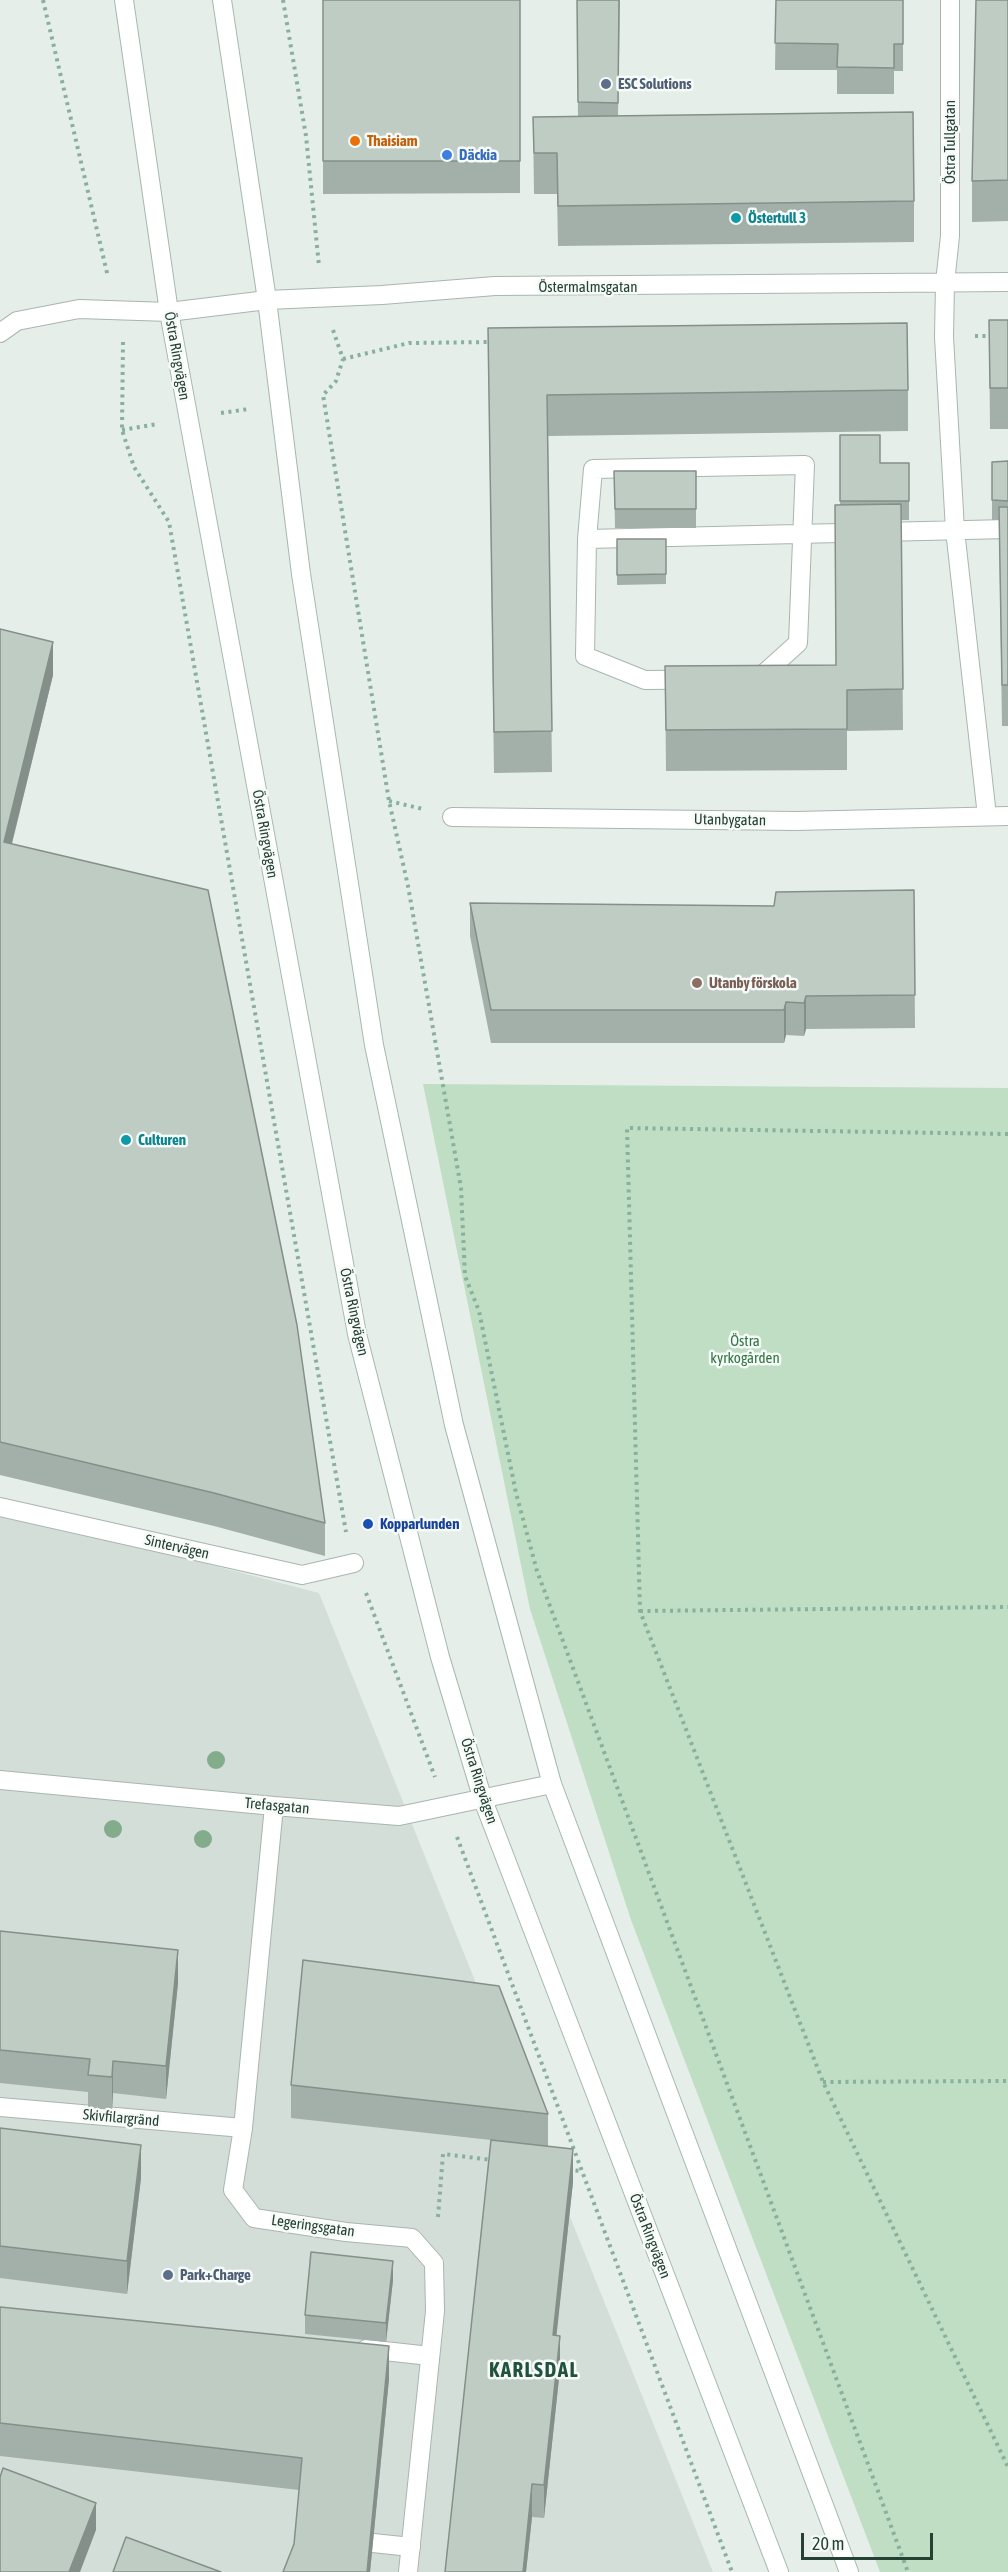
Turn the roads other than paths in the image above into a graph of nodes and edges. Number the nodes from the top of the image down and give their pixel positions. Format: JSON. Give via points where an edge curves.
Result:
{"nodes":[{"id":1,"x":124,"y":0,"type":"edge"},
{"id":2,"x":222,"y":0,"type":"edge"},
{"id":3,"x":950,"y":0,"type":"edge"},
{"id":4,"x":1008,"y":282,"type":"edge"},
{"id":5,"x":945,"y":283,"type":"junction"},
{"id":6,"x":267,"y":300,"type":"junction"},
{"id":7,"x":169,"y":312,"type":"junction"},
{"id":8,"x":0,"y":333,"type":"edge"},
{"id":9,"x":1008,"y":529,"type":"edge"},
{"id":10,"x":955,"y":530,"type":"junction"},
{"id":11,"x":804,"y":534,"type":"junction"},
{"id":12,"x":587,"y":539,"type":"junction"},
{"id":13,"x":987,"y":816,"type":"junction"},
{"id":14,"x":1008,"y":816,"type":"edge"},
{"id":15,"x":452,"y":817,"type":"dead end"},
{"id":16,"x":0,"y":1507,"type":"edge"},
{"id":17,"x":354,"y":1563,"type":"dead end"},
{"id":18,"x":0,"y":1780,"type":"edge"},
{"id":19,"x":552,"y":1784,"type":"junction"},
{"id":20,"x":483,"y":1800,"type":"junction"},
{"id":21,"x":274,"y":1806,"type":"junction"},
{"id":22,"x":0,"y":2107,"type":"edge"},
{"id":23,"x":243,"y":2128,"type":"junction"},
{"id":24,"x":347,"y":2347,"type":"edge"},
{"id":25,"x":430,"y":2356,"type":"junction"},
{"id":26,"x":373,"y":2543,"type":"edge"},
{"id":27,"x":411,"y":2547,"type":"junction"},
{"id":28,"x":408,"y":2572,"type":"edge"},
{"id":29,"x":779,"y":2572,"type":"edge"},
{"id":30,"x":849,"y":2572,"type":"edge"}],
"edges":[{"from":1,"to":7,"type":"main road","name":"Östra Ringvägen"},
{"from":2,"to":6,"type":"main road"},
{"from":3,"to":5,"type":"main road","name":"Östra Tullgatan","via":[[950,236]]},
{"from":4,"to":5,"type":"main road","name":"Östermalmsgatan"},
{"from":5,"to":6,"type":"main road","name":"Östermalmsgatan","via":[[495,286]]},
{"from":5,"to":10,"type":"main road","name":"Östra Tullgatan","via":[[944,337]]},
{"from":6,"to":7,"type":"main road","name":"Östermalmsgatan"},
{"from":6,"to":19,"type":"main road","via":[[301,574],[374,1045],[453,1425]]},
{"from":7,"to":8,"type":"main road","name":"Östermalmsgatan","via":[[79,309],[17,321]]},
{"from":7,"to":20,"type":"main road","name":"Östra Ringvägen","via":[[357,1334],[440,1657]]},
{"from":9,"to":10,"type":"main road"},
{"from":10,"to":11,"type":"main road"},
{"from":10,"to":13,"type":"main road","name":"Östra Tullgatan"},
{"from":11,"to":12,"type":"main road"},
{"from":11,"to":12,"type":"main road","via":[[805,465],[593,469]]},
{"from":11,"to":12,"type":"main road","via":[[798,643],[758,679],[645,680],[585,656]]},
{"from":13,"to":14,"type":"main road","name":"Utanbygatan"},
{"from":13,"to":15,"type":"main road","name":"Utanbygatan","via":[[796,821]]},
{"from":16,"to":17,"type":"main road","name":"Sintervägen","via":[[302,1575]]},
{"from":18,"to":21,"type":"main road","name":"Trefasgatan"},
{"from":19,"to":20,"type":"main road","name":"Trefasgatan"},
{"from":19,"to":30,"type":"main road"},
{"from":20,"to":21,"type":"main road","name":"Trefasgatan","via":[[399,1816]]},
{"from":20,"to":29,"type":"main road","name":"Östra Ringvägen"},
{"from":21,"to":23,"type":"main road","name":"Legeringsgatan"},
{"from":22,"to":23,"type":"main road","name":"Skivfilargränd"},
{"from":23,"to":25,"type":"main road","name":"Legeringsgatan","via":[[233,2190],[254,2218],[412,2238],[434,2263],[435,2311]]},
{"from":24,"to":25,"type":"main road"},
{"from":25,"to":27,"type":"main road"},
{"from":26,"to":27,"type":"main road"},
{"from":27,"to":28,"type":"main road"}]}
